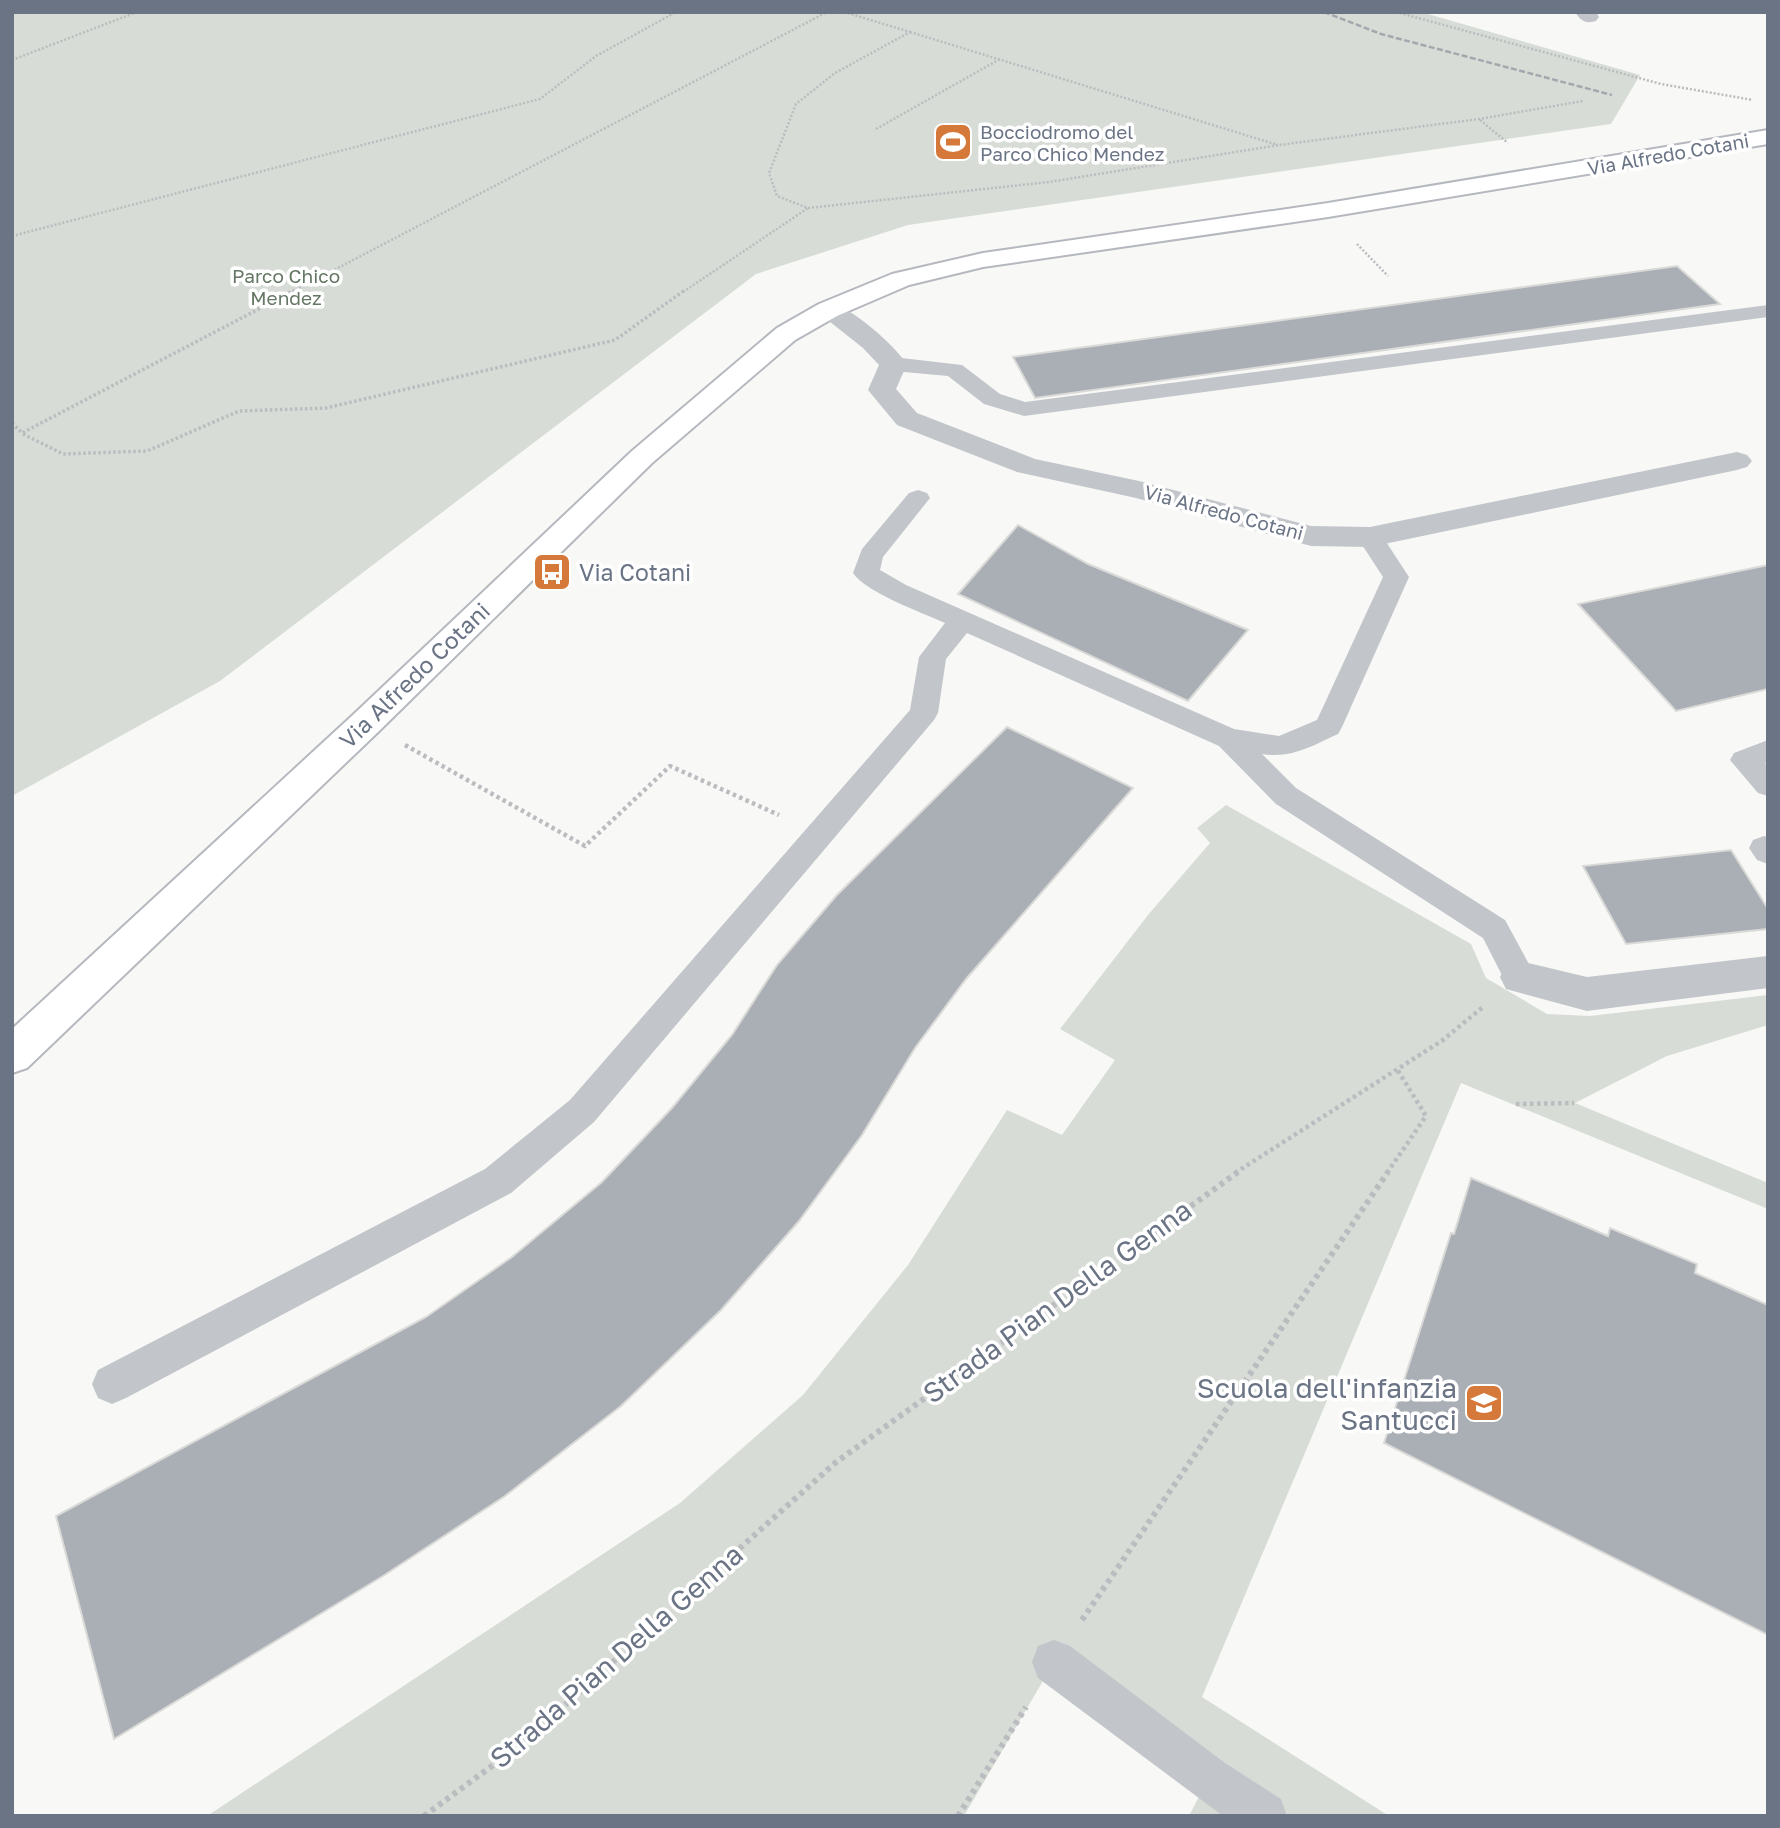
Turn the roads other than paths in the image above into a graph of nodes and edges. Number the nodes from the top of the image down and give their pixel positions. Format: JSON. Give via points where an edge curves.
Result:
{"nodes":[{"id":1,"x":1768,"y":137,"type":"edge"},
{"id":2,"x":828,"y":310,"type":"junction"},
{"id":3,"x":1768,"y":311,"type":"edge"},
{"id":4,"x":893,"y":364,"type":"junction"},
{"id":5,"x":1737,"y":461,"type":"dead end"},
{"id":6,"x":918,"y":498,"type":"dead end"},
{"id":7,"x":1370,"y":537,"type":"junction"},
{"id":8,"x":962,"y":620,"type":"junction"},
{"id":9,"x":1229,"y":739,"type":"junction"},
{"id":10,"x":1768,"y":750,"type":"edge"},
{"id":11,"x":1768,"y":785,"type":"edge"},
{"id":12,"x":1768,"y":972,"type":"edge"},
{"id":13,"x":1520,"y":977,"type":"joint"},
{"id":14,"x":12,"y":1055,"type":"edge"},
{"id":15,"x":113,"y":1384,"type":"dead end"},
{"id":16,"x":1054,"y":1662,"type":"road end"},
{"id":17,"x":1264,"y":1816,"type":"edge"}],
"edges":[{"from":1,"to":2,"type":"street","name":"Via Alfredo Cotani","via":[[1354,206],[983,260],[901,279]]},
{"from":2,"to":4,"type":"street","via":[[872,342]]},
{"from":2,"to":14,"type":"street","name":"Via Alfredo Cotani","via":[[786,334],[642,457]]},
{"from":3,"to":4,"type":"lane","via":[[1024,409],[992,399],[954,370]]},
{"from":4,"to":7,"type":"street","name":"Via Alfredo Cotani","via":[[882,390],[907,419],[1027,466],[1139,490],[1311,536]]},
{"from":5,"to":7,"type":"street","name":"Via Alfredo Cotani"},
{"from":6,"to":8,"type":"lane","via":[[871,555],[866,573]]},
{"from":7,"to":9,"type":"lane","via":[[1396,577],[1328,727],[1281,747]]},
{"from":8,"to":9,"type":"lane"},
{"from":8,"to":15,"type":"lane","via":[[933,657],[924,713],[582,1111],[498,1181]]},
{"from":9,"to":13,"type":"lane","via":[[1286,796],[1494,929]]},
{"from":10,"to":11,"type":"lane","via":[[1744,760]]},
{"from":12,"to":13,"type":"street","via":[[1587,994]]},
{"from":16,"to":17,"type":"lane"}]}
